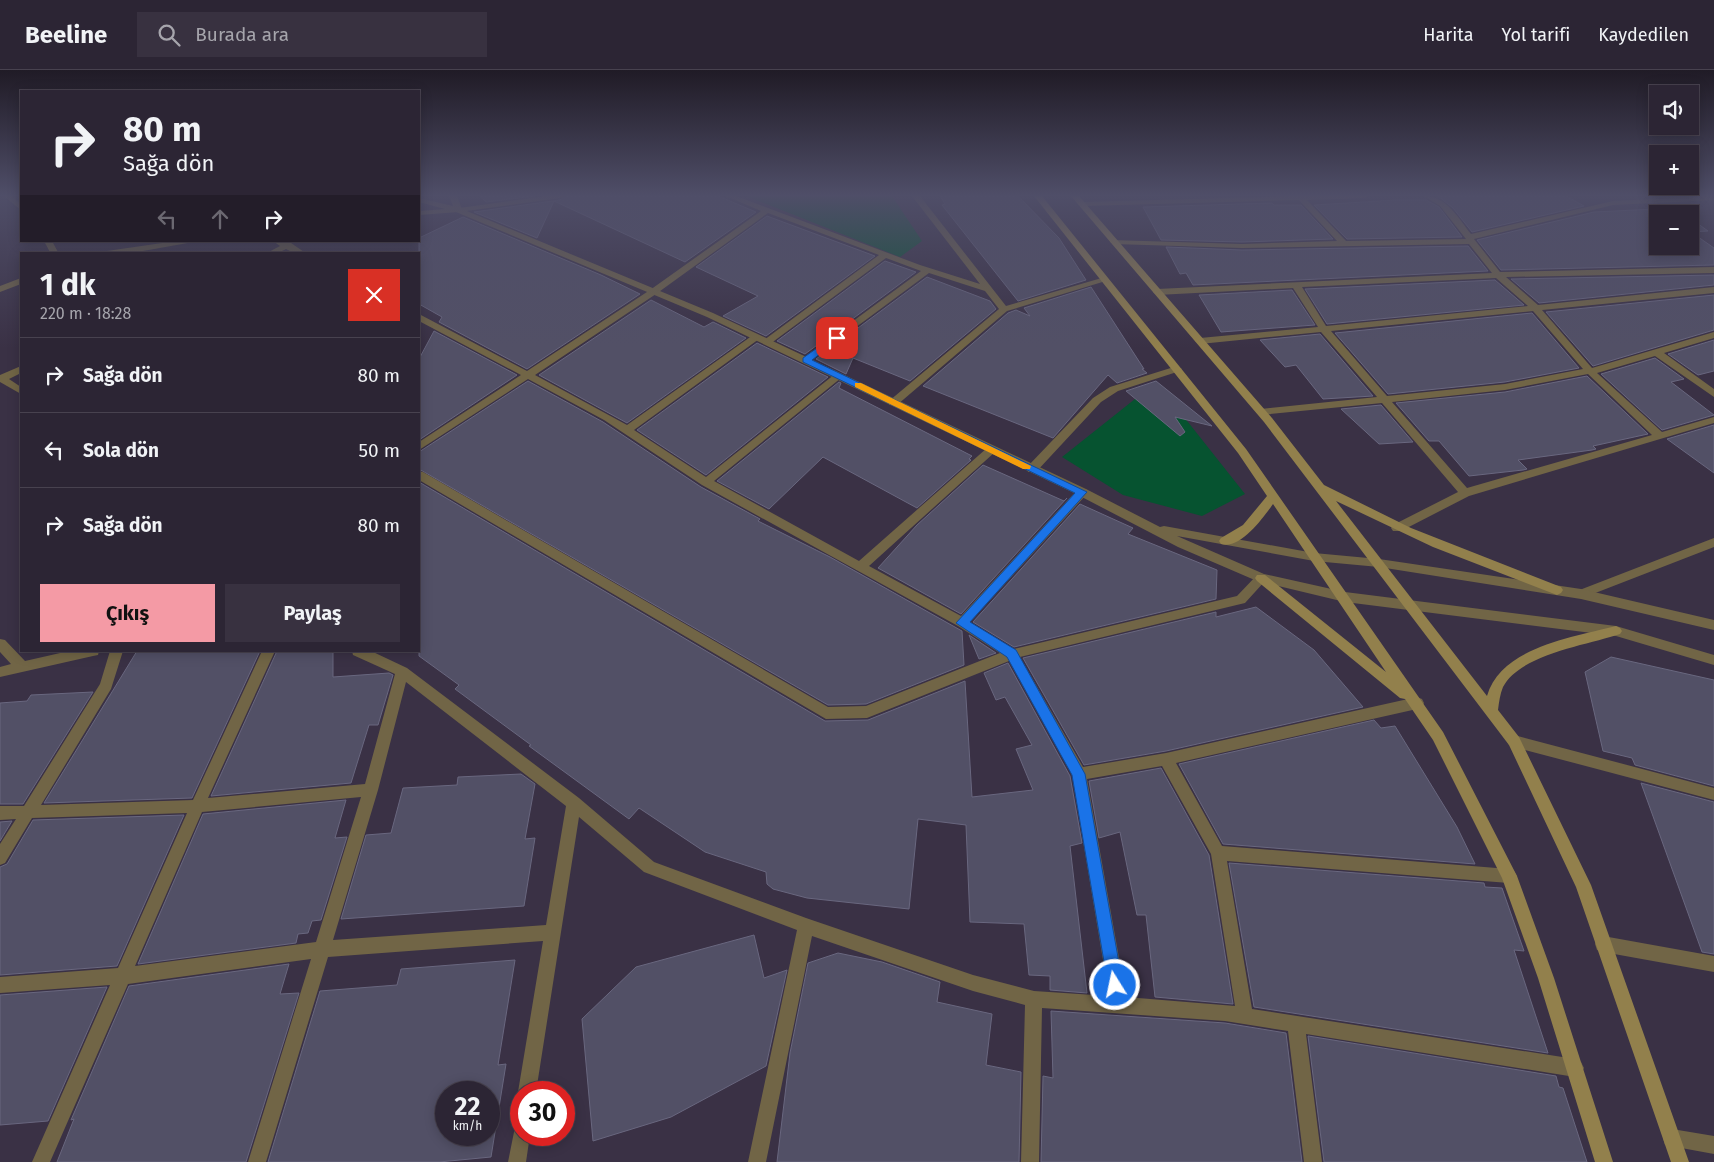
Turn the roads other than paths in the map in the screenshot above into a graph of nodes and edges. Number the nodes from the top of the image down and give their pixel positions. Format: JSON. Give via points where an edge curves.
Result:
{"nodes":[{"id":1,"x":143,"y":247,"type":"edge"},
{"id":2,"x":546,"y":247,"type":"edge"},
{"id":3,"x":715,"y":247,"type":"edge"},
{"id":4,"x":864,"y":247,"type":"edge"},
{"id":5,"x":955,"y":247,"type":"edge"},
{"id":6,"x":1079,"y":247,"type":"edge"},
{"id":7,"x":1118,"y":247,"type":"edge"},
{"id":8,"x":1477,"y":247,"type":"edge"},
{"id":9,"x":117,"y":252,"type":"edge"},
{"id":10,"x":885,"y":255,"type":"junction"},
{"id":11,"x":928,"y":270,"type":"junction"},
{"id":12,"x":1714,"y":270,"type":"edge"},
{"id":13,"x":1498,"y":275,"type":"junction"},
{"id":14,"x":1105,"y":280,"type":"junction"},
{"id":15,"x":20,"y":281,"type":"edge"},
{"id":16,"x":1295,"y":284,"type":"junction"},
{"id":17,"x":988,"y":289,"type":"junction"},
{"id":18,"x":0,"y":290,"type":"edge"},
{"id":19,"x":1714,"y":290,"type":"edge"},
{"id":20,"x":652,"y":292,"type":"junction"},
{"id":21,"x":1157,"y":292,"type":"junction"},
{"id":22,"x":1536,"y":308,"type":"junction"},
{"id":23,"x":1004,"y":309,"type":"junction"},
{"id":24,"x":420,"y":318,"type":"edge"},
{"id":25,"x":1324,"y":330,"type":"junction"},
{"id":26,"x":1714,"y":335,"type":"edge"},
{"id":27,"x":756,"y":337,"type":"junction"},
{"id":28,"x":1200,"y":341,"type":"junction"},
{"id":29,"x":767,"y":342,"type":"junction"},
{"id":30,"x":1658,"y":353,"type":"junction"},
{"id":31,"x":806,"y":360,"type":"junction"},
{"id":32,"x":20,"y":369,"type":"edge"},
{"id":33,"x":1177,"y":369,"type":"junction"},
{"id":34,"x":1590,"y":371,"type":"junction"},
{"id":35,"x":525,"y":375,"type":"junction"},
{"id":36,"x":838,"y":376,"type":"junction"},
{"id":37,"x":1,"y":378,"type":"edge"},
{"id":38,"x":20,"y":390,"type":"edge"},
{"id":39,"x":1714,"y":394,"type":"edge"},
{"id":40,"x":1384,"y":400,"type":"junction"},
{"id":41,"x":893,"y":403,"type":"junction"},
{"id":42,"x":1261,"y":412,"type":"junction"},
{"id":43,"x":1714,"y":420,"type":"edge"},
{"id":44,"x":627,"y":430,"type":"junction"},
{"id":45,"x":1660,"y":436,"type":"junction"},
{"id":46,"x":420,"y":445,"type":"edge"},
{"id":47,"x":991,"y":450,"type":"junction"},
{"id":48,"x":1032,"y":469,"type":"junction"},
{"id":49,"x":420,"y":476,"type":"edge"},
{"id":50,"x":706,"y":482,"type":"junction"},
{"id":51,"x":1317,"y":485,"type":"junction"},
{"id":52,"x":1082,"y":492,"type":"junction"},
{"id":53,"x":1465,"y":493,"type":"junction"},
{"id":54,"x":1272,"y":496,"type":"junction"},
{"id":55,"x":1152,"y":527,"type":"junction"},
{"id":56,"x":1397,"y":528,"type":"junction"},
{"id":57,"x":1225,"y":541,"type":"junction"},
{"id":58,"x":1714,"y":542,"type":"edge"},
{"id":59,"x":1314,"y":557,"type":"junction"},
{"id":60,"x":1379,"y":563,"type":"junction"},
{"id":61,"x":860,"y":567,"type":"junction"},
{"id":62,"x":1261,"y":578,"type":"junction"},
{"id":63,"x":1557,"y":590,"type":"junction"},
{"id":64,"x":1581,"y":594,"type":"junction"},
{"id":65,"x":1345,"y":597,"type":"junction"},
{"id":66,"x":1411,"y":605,"type":"junction"},
{"id":67,"x":962,"y":623,"type":"junction"},
{"id":68,"x":1714,"y":625,"type":"edge"},
{"id":69,"x":1616,"y":632,"type":"junction"},
{"id":70,"x":0,"y":644,"type":"edge"},
{"id":71,"x":89,"y":652,"type":"edge"},
{"id":72,"x":117,"y":652,"type":"edge"},
{"id":73,"x":269,"y":652,"type":"edge"},
{"id":74,"x":360,"y":652,"type":"edge"},
{"id":75,"x":1012,"y":654,"type":"junction"},
{"id":76,"x":1714,"y":660,"type":"edge"},
{"id":77,"x":23,"y":668,"type":"junction"},
{"id":78,"x":0,"y":672,"type":"edge"},
{"id":79,"x":402,"y":672,"type":"junction"},
{"id":80,"x":1416,"y":704,"type":"junction"},
{"id":81,"x":1490,"y":710,"type":"junction"},
{"id":82,"x":1514,"y":741,"type":"junction"},
{"id":83,"x":1166,"y":759,"type":"junction"},
{"id":84,"x":1079,"y":774,"type":"junction"},
{"id":85,"x":371,"y":790,"type":"junction"},
{"id":86,"x":1714,"y":794,"type":"edge"},
{"id":87,"x":574,"y":803,"type":"junction"},
{"id":88,"x":197,"y":806,"type":"junction"},
{"id":89,"x":28,"y":811,"type":"junction"},
{"id":90,"x":0,"y":813,"type":"edge"},
{"id":91,"x":1218,"y":854,"type":"junction"},
{"id":92,"x":0,"y":858,"type":"edge"},
{"id":93,"x":1510,"y":876,"type":"junction"},
{"id":94,"x":806,"y":926,"type":"junction"},
{"id":95,"x":552,"y":933,"type":"junction"},
{"id":96,"x":1604,"y":944,"type":"junction"},
{"id":97,"x":323,"y":949,"type":"junction"},
{"id":98,"x":1714,"y":964,"type":"edge"},
{"id":99,"x":123,"y":976,"type":"junction"},
{"id":100,"x":0,"y":985,"type":"edge"},
{"id":101,"x":1034,"y":999,"type":"junction"},
{"id":102,"x":1118,"y":1004,"type":"junction"},
{"id":103,"x":1245,"y":1017,"type":"junction"},
{"id":104,"x":1296,"y":1026,"type":"junction"},
{"id":105,"x":1575,"y":1068,"type":"junction"},
{"id":106,"x":529,"y":1081,"type":"edge"},
{"id":107,"x":1672,"y":1138,"type":"junction"},
{"id":108,"x":1714,"y":1145,"type":"edge"},
{"id":109,"x":519,"y":1146,"type":"edge"},
{"id":110,"x":41,"y":1162,"type":"edge"},
{"id":111,"x":257,"y":1162,"type":"edge"},
{"id":112,"x":517,"y":1162,"type":"edge"},
{"id":113,"x":757,"y":1162,"type":"edge"},
{"id":114,"x":1030,"y":1162,"type":"edge"},
{"id":115,"x":1313,"y":1162,"type":"edge"},
{"id":116,"x":1604,"y":1162,"type":"edge"},
{"id":117,"x":1680,"y":1162,"type":"edge"}],
"edges":[{"from":1,"to":9,"type":"street"},
{"from":2,"to":20,"type":"street"},
{"from":3,"to":20,"type":"street"},
{"from":4,"to":10,"type":"street"},
{"from":5,"to":17,"type":"street"},
{"from":6,"to":14,"type":"main road"},
{"from":7,"to":21,"type":"main road"},
{"from":8,"to":13,"type":"street"},
{"from":10,"to":11,"type":"street"},
{"from":10,"to":29,"type":"street"},
{"from":11,"to":17,"type":"street"},
{"from":11,"to":31,"type":"street"},
{"from":12,"to":13,"type":"street"},
{"from":13,"to":16,"type":"street"},
{"from":13,"to":22,"type":"street"},
{"from":14,"to":23,"type":"street"},
{"from":14,"to":33,"type":"main road"},
{"from":15,"to":18,"type":"street"},
{"from":16,"to":21,"type":"street"},
{"from":16,"to":25,"type":"street"},
{"from":17,"to":23,"type":"street"},
{"from":19,"to":22,"type":"street"},
{"from":20,"to":27,"type":"street"},
{"from":20,"to":35,"type":"street"},
{"from":21,"to":28,"type":"main road"},
{"from":22,"to":25,"type":"street"},
{"from":22,"to":34,"type":"street"},
{"from":23,"to":41,"type":"street"},
{"from":24,"to":35,"type":"street"},
{"from":25,"to":28,"type":"street"},
{"from":25,"to":40,"type":"street"},
{"from":26,"to":30,"type":"street"},
{"from":27,"to":29,"type":"street"},
{"from":27,"to":44,"type":"street"},
{"from":28,"to":42,"type":"main road"},
{"from":29,"to":31,"type":"street"},
{"from":30,"to":34,"type":"street"},
{"from":30,"to":39,"type":"street"},
{"from":31,"to":36,"type":"street"},
{"from":32,"to":37,"type":"street"},
{"from":33,"to":48,"type":"street","via":[[1114,390],[1097,400]]},
{"from":33,"to":54,"type":"main road","via":[[1242,451]]},
{"from":34,"to":40,"type":"street","via":[[1505,386]]},
{"from":34,"to":45,"type":"street"},
{"from":35,"to":44,"type":"street"},
{"from":35,"to":46,"type":"street"},
{"from":36,"to":41,"type":"street"},
{"from":36,"to":50,"type":"street"},
{"from":37,"to":38,"type":"street"},
{"from":40,"to":42,"type":"street"},
{"from":40,"to":53,"type":"street"},
{"from":41,"to":47,"type":"street"},
{"from":42,"to":51,"type":"main road"},
{"from":43,"to":45,"type":"street"},
{"from":44,"to":50,"type":"street"},
{"from":45,"to":53,"type":"street"},
{"from":47,"to":48,"type":"street"},
{"from":47,"to":61,"type":"street"},
{"from":48,"to":52,"type":"street"},
{"from":49,"to":75,"type":"street","via":[[826,712],[867,712]]},
{"from":50,"to":61,"type":"street"},
{"from":51,"to":56,"type":"main road"},
{"from":51,"to":60,"type":"main road"},
{"from":52,"to":55,"type":"street"},
{"from":52,"to":67,"type":"street"},
{"from":53,"to":56,"type":"street"},
{"from":54,"to":57,"type":"main road","via":[[1250,527]]},
{"from":54,"to":59,"type":"main road"},
{"from":55,"to":57,"type":"street"},
{"from":55,"to":62,"type":"street","via":[[1182,544]]},
{"from":56,"to":63,"type":"main road"},
{"from":57,"to":59,"type":"street"},
{"from":58,"to":64,"type":"street"},
{"from":59,"to":60,"type":"street"},
{"from":59,"to":65,"type":"main road"},
{"from":60,"to":63,"type":"street"},
{"from":60,"to":66,"type":"main road"},
{"from":61,"to":67,"type":"street"},
{"from":62,"to":65,"type":"street"},
{"from":62,"to":75,"type":"street","via":[[1241,600]]},
{"from":62,"to":80,"type":"main road"},
{"from":63,"to":64,"type":"street"},
{"from":64,"to":68,"type":"street"},
{"from":65,"to":66,"type":"street"},
{"from":65,"to":80,"type":"main road"},
{"from":66,"to":69,"type":"street"},
{"from":66,"to":81,"type":"main road"},
{"from":67,"to":75,"type":"street"},
{"from":69,"to":76,"type":"street"},
{"from":69,"to":81,"type":"main road","via":[[1558,647],[1528,659],[1499,682]]},
{"from":70,"to":77,"type":"street"},
{"from":71,"to":77,"type":"street"},
{"from":72,"to":89,"type":"street","via":[[106,685]]},
{"from":73,"to":88,"type":"street"},
{"from":74,"to":79,"type":"street"},
{"from":75,"to":84,"type":"street"},
{"from":77,"to":78,"type":"street"},
{"from":79,"to":85,"type":"street"},
{"from":79,"to":87,"type":"street"},
{"from":80,"to":83,"type":"street"},
{"from":80,"to":93,"type":"main road","via":[[1438,736]]},
{"from":81,"to":82,"type":"main road"},
{"from":82,"to":86,"type":"street"},
{"from":82,"to":96,"type":"main road","via":[[1583,885]]},
{"from":83,"to":84,"type":"street"},
{"from":83,"to":91,"type":"street"},
{"from":84,"to":102,"type":"street"},
{"from":85,"to":88,"type":"street"},
{"from":85,"to":97,"type":"street"},
{"from":87,"to":94,"type":"street","via":[[649,867]]},
{"from":87,"to":95,"type":"street"},
{"from":88,"to":89,"type":"street"},
{"from":88,"to":99,"type":"street"},
{"from":89,"to":90,"type":"street"},
{"from":89,"to":92,"type":"street"},
{"from":91,"to":93,"type":"street"},
{"from":91,"to":103,"type":"street"},
{"from":93,"to":105,"type":"main road"},
{"from":94,"to":101,"type":"street","via":[[973,983]]},
{"from":94,"to":113,"type":"street"},
{"from":95,"to":97,"type":"street"},
{"from":95,"to":106,"type":"street"},
{"from":96,"to":98,"type":"street"},
{"from":96,"to":107,"type":"main road"},
{"from":97,"to":99,"type":"street"},
{"from":97,"to":111,"type":"street"},
{"from":99,"to":100,"type":"street"},
{"from":99,"to":110,"type":"street"},
{"from":101,"to":102,"type":"street"},
{"from":101,"to":114,"type":"street"},
{"from":102,"to":103,"type":"street"},
{"from":103,"to":104,"type":"street"},
{"from":104,"to":105,"type":"street"},
{"from":104,"to":115,"type":"street"},
{"from":105,"to":116,"type":"main road"},
{"from":107,"to":108,"type":"street"},
{"from":107,"to":117,"type":"main road"},
{"from":109,"to":112,"type":"street"}]}
